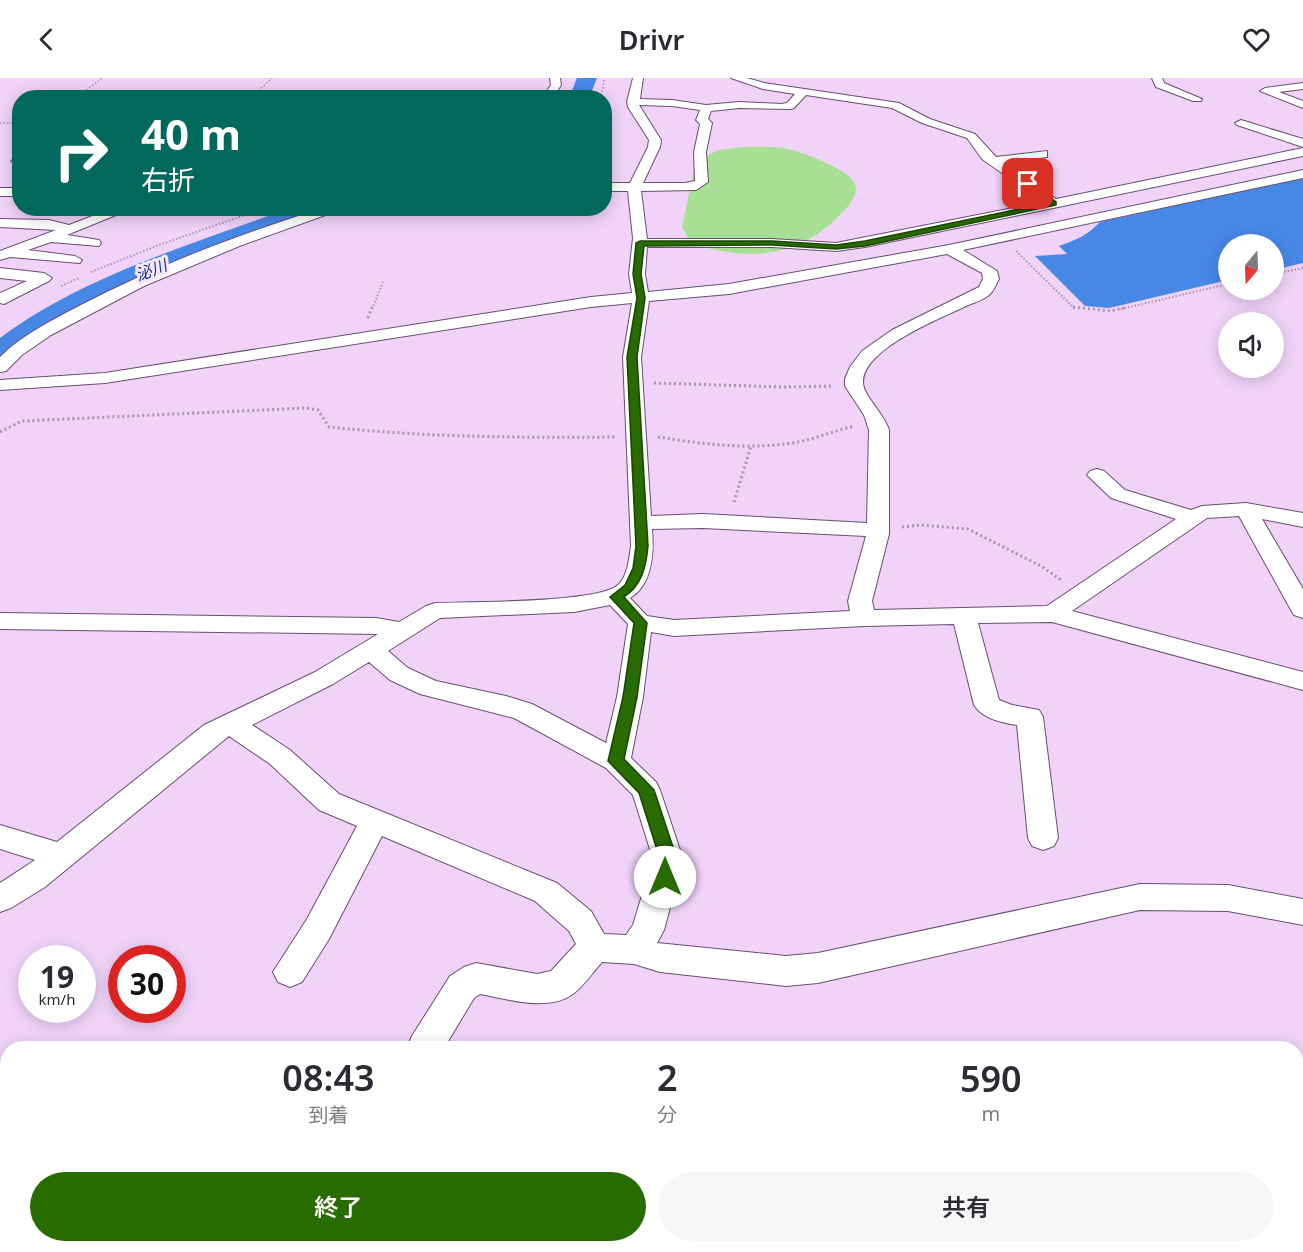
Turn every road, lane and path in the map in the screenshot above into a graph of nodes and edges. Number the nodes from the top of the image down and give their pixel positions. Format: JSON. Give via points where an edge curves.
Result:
{"nodes":[{"id":1,"x":103,"y":78,"type":"edge"},
{"id":2,"x":272,"y":78,"type":"edge"},
{"id":3,"x":638,"y":78,"type":"edge"},
{"id":4,"x":736,"y":78,"type":"edge"},
{"id":5,"x":1157,"y":78,"type":"edge"},
{"id":6,"x":1271,"y":78,"type":"edge"},
{"id":7,"x":1303,"y":82,"type":"edge"},
{"id":8,"x":1261,"y":86,"type":"edge"},
{"id":9,"x":86,"y":90,"type":"edge"},
{"id":10,"x":260,"y":90,"type":"edge"},
{"id":11,"x":803,"y":92,"type":"junction"},
{"id":12,"x":1197,"y":99,"type":"dead end"},
{"id":13,"x":632,"y":102,"type":"junction"},
{"id":14,"x":1303,"y":105,"type":"edge"},
{"id":15,"x":706,"y":108,"type":"junction"},
{"id":16,"x":1241,"y":123,"type":"dead end"},
{"id":17,"x":1303,"y":143,"type":"edge"},
{"id":18,"x":1303,"y":152,"type":"edge"},
{"id":19,"x":1043,"y":154,"type":"dead end"},
{"id":20,"x":994,"y":161,"type":"junction"},
{"id":21,"x":1303,"y":174,"type":"edge"},
{"id":22,"x":612,"y":187,"type":"edge"},
{"id":23,"x":634,"y":188,"type":"junction"},
{"id":24,"x":1054,"y":204,"type":"junction"},
{"id":25,"x":105,"y":216,"type":"edge"},
{"id":26,"x":242,"y":216,"type":"edge"},
{"id":27,"x":316,"y":216,"type":"edge"},
{"id":28,"x":0,"y":223,"type":"edge"},
{"id":29,"x":69,"y":229,"type":"junction"},
{"id":30,"x":46,"y":237,"type":"junction"},
{"id":31,"x":1002,"y":238,"type":"junction"},
{"id":32,"x":94,"y":243,"type":"dead end"},
{"id":33,"x":640,"y":243,"type":"junction"},
{"id":34,"x":865,"y":243,"type":"junction"},
{"id":35,"x":950,"y":249,"type":"junction"},
{"id":36,"x":3,"y":250,"type":"edge"},
{"id":37,"x":75,"y":260,"type":"dead end"},
{"id":38,"x":890,"y":260,"type":"junction"},
{"id":39,"x":1303,"y":268,"type":"edge"},
{"id":40,"x":1284,"y":272,"type":"edge"},
{"id":41,"x":0,"y":273,"type":"edge"},
{"id":42,"x":383,"y":282,"type":"dead end"},
{"id":43,"x":1218,"y":287,"type":"edge"},
{"id":44,"x":57,"y":288,"type":"dead end"},
{"id":45,"x":0,"y":298,"type":"edge"},
{"id":46,"x":641,"y":298,"type":"junction"},
{"id":47,"x":360,"y":339,"type":"junction"},
{"id":48,"x":0,"y":367,"type":"edge"},
{"id":49,"x":633,"y":383,"type":"junction"},
{"id":50,"x":0,"y":385,"type":"edge"},
{"id":51,"x":855,"y":387,"type":"junction"},
{"id":52,"x":878,"y":418,"type":"junction"},
{"id":53,"x":0,"y":432,"type":"edge"},
{"id":54,"x":636,"y":436,"type":"junction"},
{"id":55,"x":751,"y":445,"type":"junction"},
{"id":56,"x":1097,"y":476,"type":"dead end"},
{"id":57,"x":1246,"y":509,"type":"junction"},
{"id":58,"x":1192,"y":517,"type":"junction"},
{"id":59,"x":1303,"y":520,"type":"edge"},
{"id":60,"x":641,"y":523,"type":"junction"},
{"id":61,"x":734,"y":524,"type":"junction"},
{"id":62,"x":878,"y":530,"type":"junction"},
{"id":63,"x":1082,"y":593,"type":"junction"},
{"id":64,"x":616,"y":597,"type":"junction"},
{"id":65,"x":1303,"y":609,"type":"edge"},
{"id":66,"x":1052,"y":614,"type":"junction"},
{"id":67,"x":964,"y":616,"type":"junction"},
{"id":68,"x":864,"y":618,"type":"junction"},
{"id":69,"x":0,"y":621,"type":"edge"},
{"id":70,"x":640,"y":623,"type":"junction"},
{"id":71,"x":399,"y":630,"type":"junction"},
{"id":72,"x":371,"y":650,"type":"junction"},
{"id":73,"x":1303,"y":681,"type":"edge"},
{"id":74,"x":231,"y":724,"type":"junction"},
{"id":75,"x":616,"y":761,"type":"junction"},
{"id":76,"x":375,"y":821,"type":"junction"},
{"id":77,"x":0,"y":837,"type":"edge"},
{"id":78,"x":1043,"y":838,"type":"dead end"},
{"id":79,"x":61,"y":856,"type":"junction"},
{"id":80,"x":0,"y":899,"type":"edge"},
{"id":81,"x":1303,"y":912,"type":"edge"},
{"id":82,"x":594,"y":948,"type":"junction"},
{"id":83,"x":634,"y":951,"type":"junction"},
{"id":84,"x":290,"y":972,"type":"dead end"},
{"id":85,"x":429,"y":1041,"type":"edge"}],
"edges":[{"from":1,"to":9,"type":"path"},
{"from":2,"to":10,"type":"path"},
{"from":3,"to":13,"type":"street"},
{"from":4,"to":11,"type":"street"},
{"from":5,"to":12,"type":"street","via":[[1160,85]]},
{"from":6,"to":7,"type":"street"},
{"from":8,"to":14,"type":"street"},
{"from":11,"to":15,"type":"street","via":[[790,106]]},
{"from":11,"to":20,"type":"street","via":[[895,105],[926,121],[971,136]]},
{"from":13,"to":15,"type":"street"},
{"from":13,"to":23,"type":"street","via":[[655,140]]},
{"from":15,"to":23,"type":"street","via":[[698,168],[702,182],[685,187]]},
{"from":16,"to":17,"type":"street"},
{"from":18,"to":24,"type":"street"},
{"from":19,"to":20,"type":"street"},
{"from":20,"to":24,"type":"street"},
{"from":21,"to":31,"type":"street"},
{"from":22,"to":23,"type":"street"},
{"from":23,"to":33,"type":"street"},
{"from":24,"to":34,"type":"street"},
{"from":25,"to":29,"type":"street"},
{"from":26,"to":44,"type":"path","via":[[137,253]]},
{"from":27,"to":48,"type":"street","via":[[137,282],[45,331]]},
{"from":28,"to":29,"type":"street","via":[[49,224]]},
{"from":29,"to":30,"type":"street"},
{"from":30,"to":32,"type":"street"},
{"from":30,"to":36,"type":"street"},
{"from":31,"to":35,"type":"street"},
{"from":31,"to":43,"type":"path","via":[[1075,309],[1111,311]]},
{"from":33,"to":34,"type":"street","via":[[836,247]]},
{"from":33,"to":46,"type":"street","via":[[637,274]]},
{"from":34,"to":38,"type":"street"},
{"from":35,"to":38,"type":"street"},
{"from":35,"to":51,"type":"street","via":[[989,271],[991,279],[984,291],[872,350],[854,377]]},
{"from":36,"to":37,"type":"street"},
{"from":38,"to":46,"type":"street","via":[[705,293]]},
{"from":39,"to":40,"type":"path"},
{"from":41,"to":45,"type":"street","via":[[44,278]]},
{"from":42,"to":47,"type":"path"},
{"from":46,"to":47,"type":"street","via":[[591,302]]},
{"from":46,"to":49,"type":"street","via":[[632,357]]},
{"from":47,"to":50,"type":"street","via":[[105,378]]},
{"from":49,"to":51,"type":"path"},
{"from":49,"to":54,"type":"street"},
{"from":51,"to":52,"type":"street"},
{"from":52,"to":55,"type":"path","via":[[792,443]]},
{"from":52,"to":62,"type":"street"},
{"from":53,"to":54,"type":"path","via":[[22,421],[306,408],[318,410],[329,427],[372,432],[495,439]]},
{"from":54,"to":55,"type":"path"},
{"from":54,"to":60,"type":"street"},
{"from":55,"to":61,"type":"path","via":[[734,504]]},
{"from":56,"to":58,"type":"street","via":[[1118,494]]},
{"from":57,"to":58,"type":"street","via":[[1213,510]]},
{"from":57,"to":59,"type":"street"},
{"from":57,"to":65,"type":"street"},
{"from":58,"to":63,"type":"street"},
{"from":60,"to":61,"type":"street"},
{"from":60,"to":64,"type":"street","via":[[639,568],[630,588]]},
{"from":61,"to":62,"type":"street"},
{"from":62,"to":63,"type":"path","via":[[921,525],[968,529],[1041,566]]},
{"from":62,"to":68,"type":"street","via":[[860,601]]},
{"from":63,"to":66,"type":"street"},
{"from":64,"to":70,"type":"street"},
{"from":64,"to":71,"type":"street","via":[[574,604],[435,611]]},
{"from":66,"to":67,"type":"street"},
{"from":66,"to":73,"type":"street"},
{"from":67,"to":68,"type":"street"},
{"from":67,"to":78,"type":"street","via":[[987,705],[1007,714],[1030,717]]},
{"from":68,"to":70,"type":"street","via":[[674,628]]},
{"from":69,"to":71,"type":"street","via":[[376,626]]},
{"from":70,"to":75,"type":"street"},
{"from":71,"to":72,"type":"street"},
{"from":72,"to":74,"type":"street"},
{"from":72,"to":75,"type":"street","via":[[399,674],[429,688],[523,711]]},
{"from":74,"to":76,"type":"street","via":[[280,757],[329,802]]},
{"from":74,"to":79,"type":"street","via":[[214,732]]},
{"from":75,"to":83,"type":"street","via":[[646,790],[668,859],[648,930]]},
{"from":76,"to":82,"type":"street","via":[[546,892],[580,921]]},
{"from":76,"to":84,"type":"street","via":[[318,929]]},
{"from":77,"to":79,"type":"street"},
{"from":79,"to":80,"type":"street"},
{"from":81,"to":83,"type":"street","via":[[1228,898],[1140,897],[818,968],[786,971],[660,958]]},
{"from":82,"to":83,"type":"street"},
{"from":82,"to":85,"type":"street","via":[[561,984],[537,989],[476,978],[462,987]]}]}
